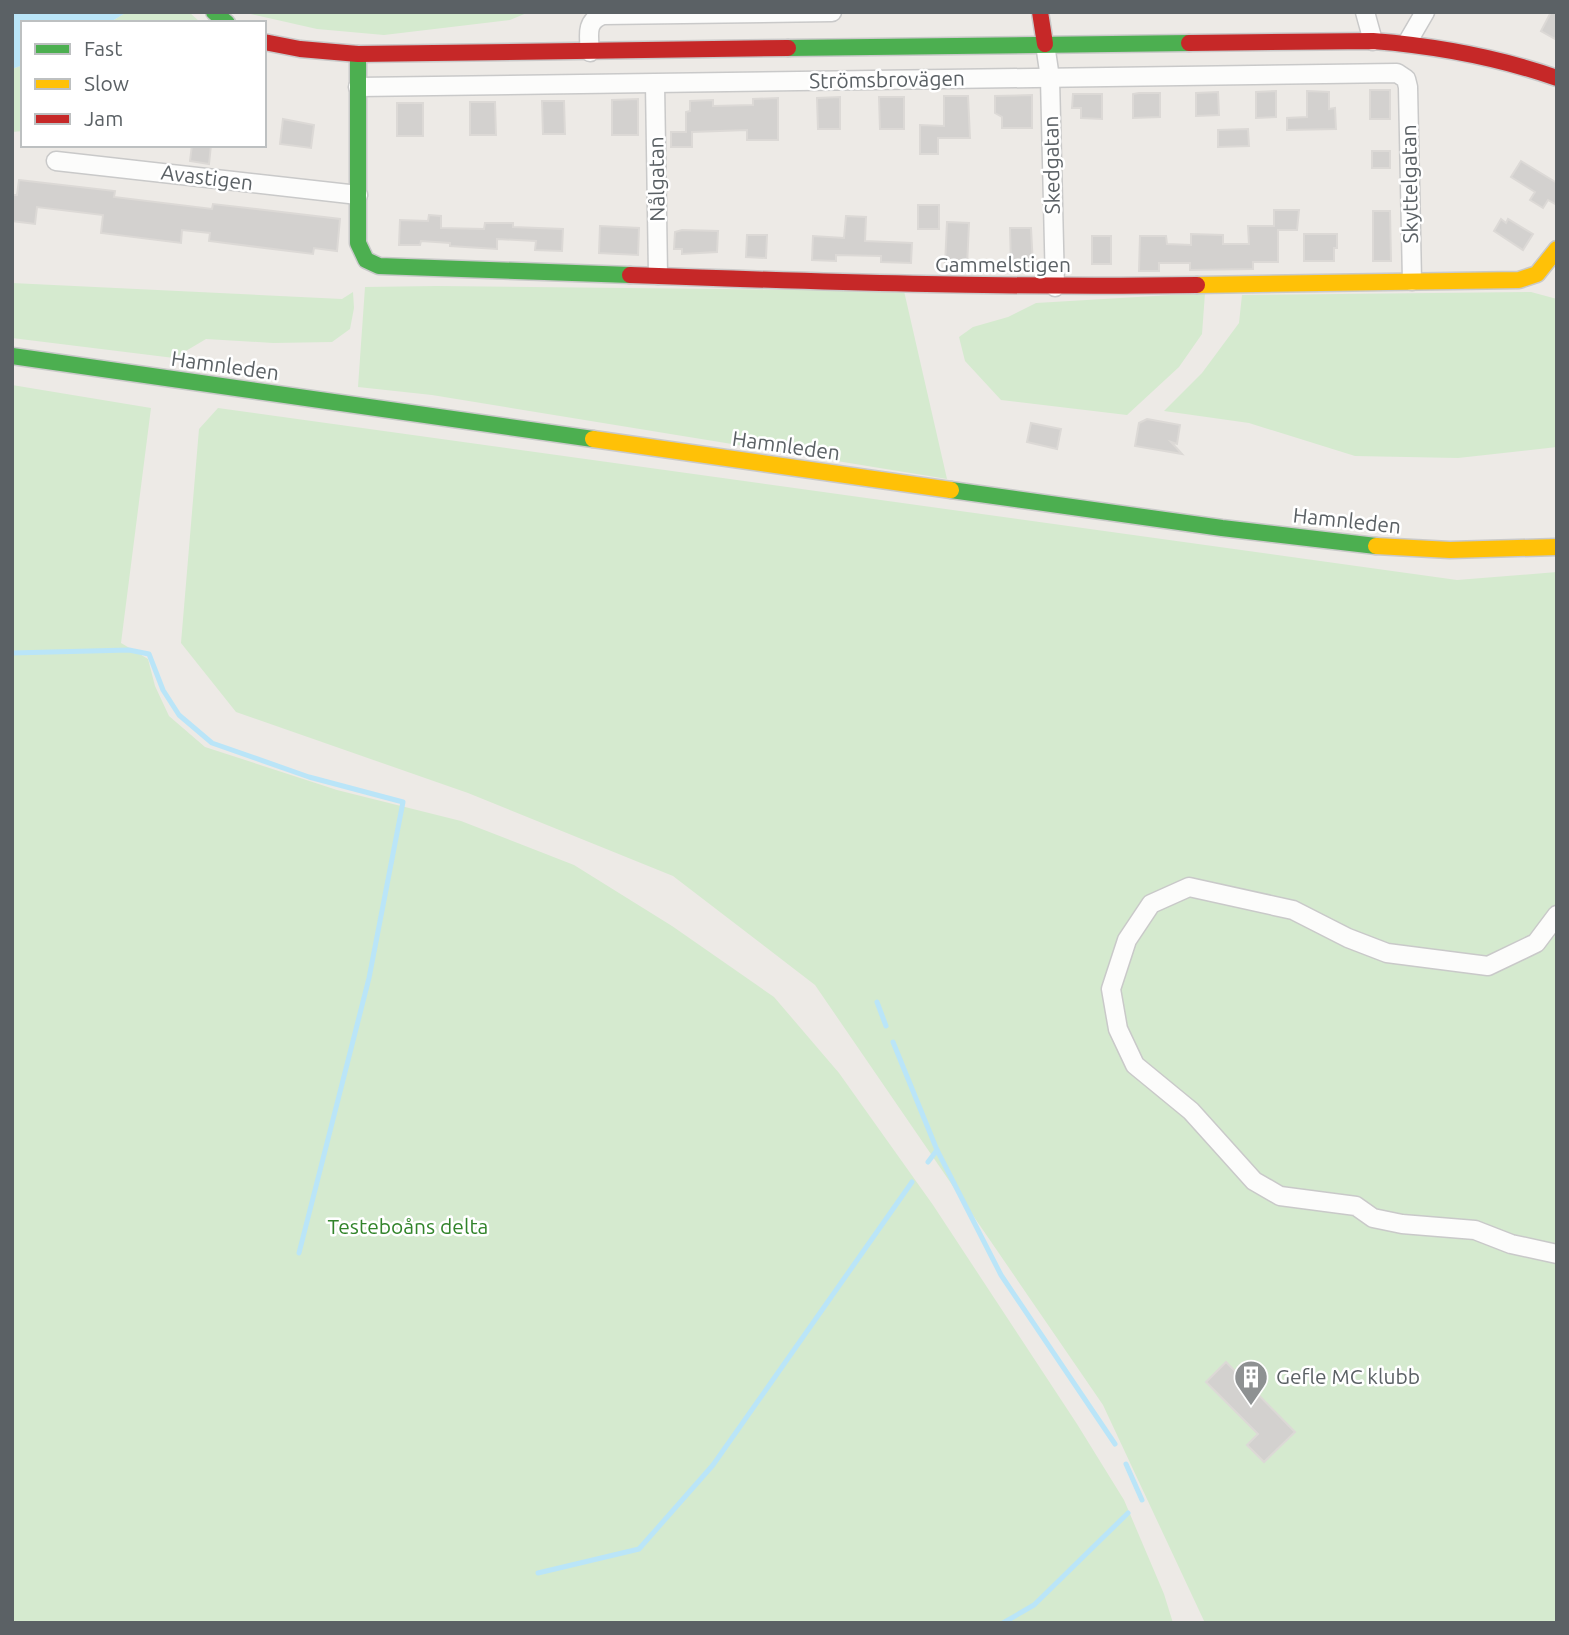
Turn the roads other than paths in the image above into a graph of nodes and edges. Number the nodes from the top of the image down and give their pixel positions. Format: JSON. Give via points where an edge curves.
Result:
{"nodes":[{"id":1,"x":832,"y":12,"type":"edge"},
{"id":2,"x":1040,"y":12,"type":"edge"},
{"id":3,"x":1365,"y":12,"type":"edge"},
{"id":4,"x":1425,"y":12,"type":"edge"},
{"id":5,"x":266,"y":41,"type":"edge"},
{"id":6,"x":1373,"y":41,"type":"junction"},
{"id":7,"x":1406,"y":43,"type":"junction"},
{"id":8,"x":1045,"y":44,"type":"junction"},
{"id":9,"x":590,"y":52,"type":"junction"},
{"id":10,"x":358,"y":54,"type":"junction"},
{"id":11,"x":1050,"y":78,"type":"junction"},
{"id":12,"x":1557,"y":78,"type":"edge"},
{"id":13,"x":655,"y":83,"type":"junction"},
{"id":14,"x":358,"y":87,"type":"junction"},
{"id":15,"x":1408,"y":87,"type":"joint"},
{"id":16,"x":56,"y":161,"type":"dead end"},
{"id":17,"x":358,"y":195,"type":"junction"},
{"id":18,"x":1557,"y":249,"type":"edge"},
{"id":19,"x":658,"y":275,"type":"junction"},
{"id":20,"x":1412,"y":281,"type":"junction"},
{"id":21,"x":1055,"y":287,"type":"junction"},
{"id":22,"x":12,"y":356,"type":"edge"},
{"id":23,"x":1557,"y":547,"type":"edge"},
{"id":24,"x":1557,"y":915,"type":"edge"},
{"id":25,"x":1557,"y":1254,"type":"edge"}],
"edges":[{"from":1,"to":9,"type":"street","via":[[603,15],[590,25]]},
{"from":2,"to":8,"type":"street"},
{"from":3,"to":6,"type":"street"},
{"from":4,"to":7,"type":"street"},
{"from":5,"to":10,"type":"street","name":"Strömsbrovägen"},
{"from":6,"to":7,"type":"street","name":"Strömsbrovägen"},
{"from":6,"to":8,"type":"street","name":"Strömsbrovägen"},
{"from":7,"to":12,"type":"street","name":"Strömsbrovägen","via":[[1498,59]]},
{"from":8,"to":9,"type":"street","name":"Strömsbrovägen"},
{"from":8,"to":11,"type":"street","name":"Skedgatan"},
{"from":9,"to":10,"type":"street","name":"Strömsbrovägen"},
{"from":10,"to":14,"type":"street"},
{"from":11,"to":13,"type":"street","name":"Strömsbrovägen"},
{"from":11,"to":15,"type":"street","name":"Strömsbrovägen","via":[[1392,72],[1403,75]]},
{"from":11,"to":21,"type":"street","name":"Skedgatan"},
{"from":13,"to":14,"type":"street","name":"Strömsbrovägen"},
{"from":13,"to":19,"type":"street","name":"Nålgatan"},
{"from":14,"to":17,"type":"street"},
{"from":15,"to":20,"type":"street","name":"Skyttelgatan"},
{"from":16,"to":17,"type":"street","name":"Avastigen"},
{"from":17,"to":19,"type":"street","name":"Gammelstigen","via":[[358,243],[366,260],[379,266]]},
{"from":18,"to":20,"type":"street","name":"Gammelstigen","via":[[1541,272],[1526,279]]},
{"from":19,"to":21,"type":"street","name":"Gammelstigen"},
{"from":20,"to":21,"type":"street","name":"Gammelstigen"},
{"from":22,"to":23,"type":"street","name":"Hamnleden","via":[[1236,530],[1387,547]]},
{"from":24,"to":25,"type":"street","via":[[1536,943],[1488,966],[1387,953],[1293,911],[1189,887],[1151,904],[1127,940],[1111,989],[1118,1029],[1135,1065],[1191,1111],[1254,1181],[1280,1196],[1356,1206],[1373,1218],[1402,1224],[1475,1230]]}]}
